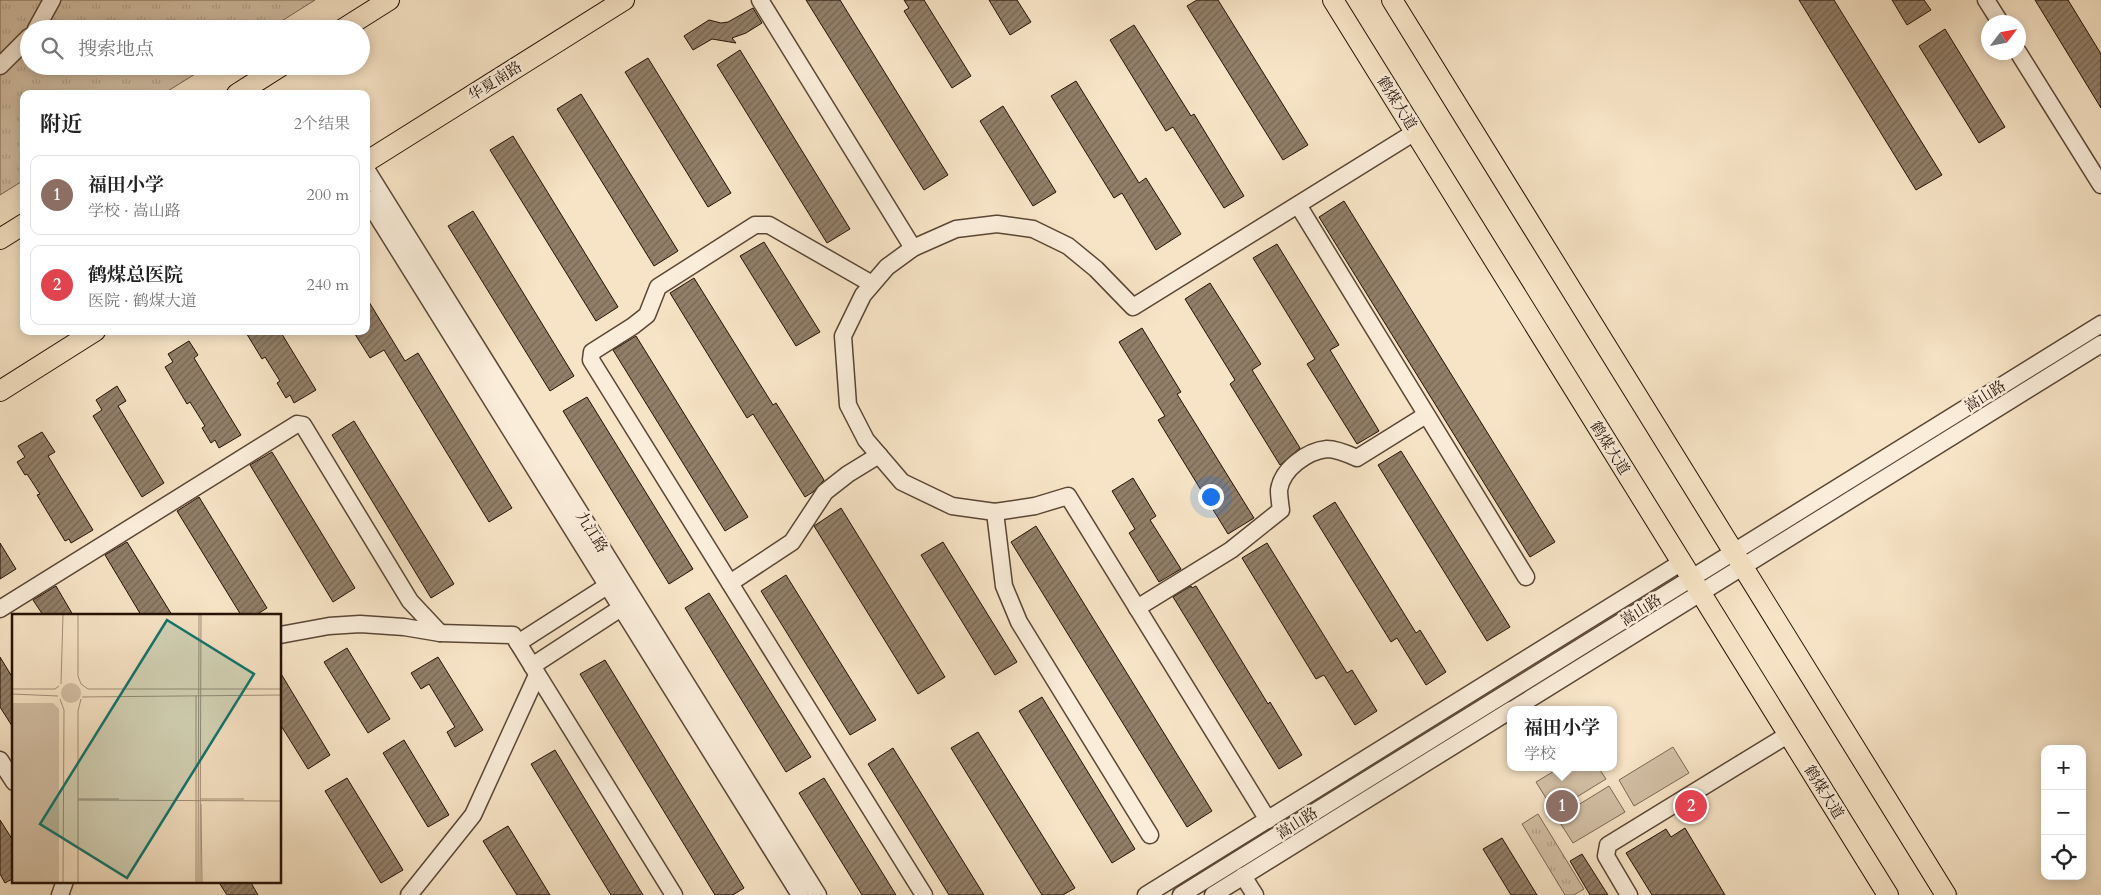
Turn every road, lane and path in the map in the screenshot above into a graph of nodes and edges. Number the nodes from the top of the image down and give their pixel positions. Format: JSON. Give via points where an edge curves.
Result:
{"nodes":[{"id":1,"x":52,"y":0,"type":"edge"},
{"id":2,"x":390,"y":0,"type":"edge"},
{"id":3,"x":624,"y":0,"type":"edge"},
{"id":4,"x":760,"y":0,"type":"edge"},
{"id":5,"x":1332,"y":0,"type":"edge"},
{"id":6,"x":1392,"y":0,"type":"edge"},
{"id":7,"x":1986,"y":0,"type":"edge"},
{"id":8,"x":1996,"y":15,"type":"edge"},
{"id":9,"x":41,"y":20,"type":"edge"},
{"id":10,"x":358,"y":20,"type":"edge"},
{"id":11,"x":20,"y":47,"type":"edge"},
{"id":12,"x":2023,"y":60,"type":"edge"},
{"id":13,"x":0,"y":66,"type":"edge"},
{"id":14,"x":268,"y":75,"type":"edge"},
{"id":15,"x":243,"y":90,"type":"edge"},
{"id":16,"x":1414,"y":132,"type":"junction"},
{"id":17,"x":370,"y":159,"type":"edge"},
{"id":18,"x":370,"y":175,"type":"edge"},
{"id":19,"x":2101,"y":185,"type":"edge"},
{"id":20,"x":370,"y":204,"type":"edge"},
{"id":21,"x":1298,"y":205,"type":"junction"},
{"id":22,"x":20,"y":226,"type":"edge"},
{"id":23,"x":0,"y":239,"type":"edge"},
{"id":24,"x":913,"y":248,"type":"junction"},
{"id":25,"x":872,"y":284,"type":"junction"},
{"id":26,"x":2101,"y":324,"type":"edge"},
{"id":27,"x":89,"y":335,"type":"edge"},
{"id":28,"x":2101,"y":344,"type":"edge"},
{"id":29,"x":0,"y":391,"type":"edge"},
{"id":30,"x":1426,"y":415,"type":"junction"},
{"id":31,"x":879,"y":455,"type":"junction"},
{"id":32,"x":995,"y":512,"type":"junction"},
{"id":33,"x":1738,"y":559,"type":"junction"},
{"id":34,"x":1526,"y":577,"type":"dead end"},
{"id":35,"x":1691,"y":578,"type":"junction"},
{"id":36,"x":730,"y":584,"type":"junction"},
{"id":37,"x":607,"y":586,"type":"junction"},
{"id":38,"x":621,"y":608,"type":"junction"},
{"id":39,"x":1137,"y":608,"type":"junction"},
{"id":40,"x":0,"y":609,"type":"edge"},
{"id":41,"x":440,"y":633,"type":"junction"},
{"id":42,"x":281,"y":635,"type":"edge"},
{"id":43,"x":518,"y":643,"type":"junction"},
{"id":44,"x":534,"y":670,"type":"junction"},
{"id":45,"x":1516,"y":706,"type":"edge"},
{"id":46,"x":1507,"y":712,"type":"edge"},
{"id":47,"x":1788,"y":734,"type":"junction"},
{"id":48,"x":0,"y":760,"type":"edge"},
{"id":49,"x":12,"y":779,"type":"edge"},
{"id":50,"x":1268,"y":820,"type":"junction"},
{"id":51,"x":1150,"y":835,"type":"dead end"},
{"id":52,"x":1243,"y":876,"type":"junction"},
{"id":53,"x":65,"y":882,"type":"edge"},
{"id":54,"x":60,"y":895,"type":"edge"},
{"id":55,"x":409,"y":895,"type":"edge"},
{"id":56,"x":674,"y":895,"type":"edge"},
{"id":57,"x":800,"y":895,"type":"edge"},
{"id":58,"x":818,"y":895,"type":"edge"},
{"id":59,"x":924,"y":895,"type":"edge"},
{"id":60,"x":1146,"y":895,"type":"edge"},
{"id":61,"x":1181,"y":895,"type":"edge"},
{"id":62,"x":1213,"y":895,"type":"edge"},
{"id":63,"x":1255,"y":895,"type":"edge"},
{"id":64,"x":1629,"y":895,"type":"edge"},
{"id":65,"x":1888,"y":895,"type":"edge"},
{"id":66,"x":1946,"y":895,"type":"edge"}],
"edges":[{"from":1,"to":9,"type":"street"},
{"from":2,"to":10,"type":"main road"},
{"from":3,"to":17,"type":"main road","name":"华夏南路"},
{"from":4,"to":24,"type":"street"},
{"from":5,"to":16,"type":"main road","name":"鹤煤大道"},
{"from":6,"to":33,"type":"main road"},
{"from":7,"to":8,"type":"street"},
{"from":11,"to":13,"type":"street"},
{"from":12,"to":19,"type":"street"},
{"from":14,"to":15,"type":"main road"},
{"from":16,"to":21,"type":"street"},
{"from":16,"to":35,"type":"main road","name":"鹤煤大道"},
{"from":18,"to":58,"type":"street","name":"九江路"},
{"from":20,"to":37,"type":"street","name":"九江路"},
{"from":21,"to":24,"type":"street","via":[[1132,307],[1096,269],[1068,246],[1033,229],[997,224],[956,229]]},
{"from":21,"to":30,"type":"street"},
{"from":22,"to":23,"type":"main road"},
{"from":24,"to":25,"type":"street","via":[[887,267]]},
{"from":25,"to":31,"type":"street","via":[[863,295],[843,336],[848,405],[866,440]]},
{"from":25,"to":36,"type":"street","via":[[769,225],[755,226],[658,287],[647,315],[592,352],[591,360]]},
{"from":26,"to":33,"type":"street","name":"嵩山路"},
{"from":27,"to":29,"type":"main road"},
{"from":28,"to":33,"type":"street","name":"嵩山路"},
{"from":30,"to":34,"type":"street"},
{"from":30,"to":39,"type":"street","via":[[1357,458],[1328,449],[1296,463],[1285,476],[1280,490],[1281,510],[1231,550]]},
{"from":31,"to":32,"type":"street","via":[[902,482],[952,506]]},
{"from":31,"to":36,"type":"street","via":[[825,492],[792,542]]},
{"from":32,"to":39,"type":"street","via":[[1035,506],[1068,496]]},
{"from":32,"to":51,"type":"street","via":[[1004,586],[1019,622]]},
{"from":33,"to":35,"type":"street","name":"嵩山路"},
{"from":33,"to":66,"type":"main road"},
{"from":35,"to":45,"type":"street","name":"嵩山路"},
{"from":35,"to":47,"type":"main road","name":"鹤煤大道"},
{"from":35,"to":50,"type":"street"},
{"from":35,"to":61,"type":"street","name":"嵩山路"},
{"from":36,"to":59,"type":"street"},
{"from":37,"to":38,"type":"street","name":"九江路"},
{"from":37,"to":43,"type":"street"},
{"from":38,"to":44,"type":"street"},
{"from":38,"to":57,"type":"street","name":"九江路"},
{"from":39,"to":50,"type":"street"},
{"from":40,"to":41,"type":"street","via":[[297,424],[303,425],[410,601]]},
{"from":41,"to":42,"type":"street","via":[[360,624]]},
{"from":41,"to":43,"type":"street","via":[[513,635]]},
{"from":43,"to":44,"type":"street"},
{"from":44,"to":55,"type":"street","via":[[473,815]]},
{"from":44,"to":56,"type":"street"},
{"from":46,"to":52,"type":"street","name":"嵩山路"},
{"from":47,"to":64,"type":"street","via":[[1608,844],[1606,856]]},
{"from":47,"to":65,"type":"main road","name":"鹤煤大道"},
{"from":48,"to":49,"type":"street"},
{"from":50,"to":60,"type":"street"},
{"from":52,"to":62,"type":"street","name":"嵩山路"},
{"from":52,"to":63,"type":"street"},
{"from":53,"to":54,"type":"street"}]}
